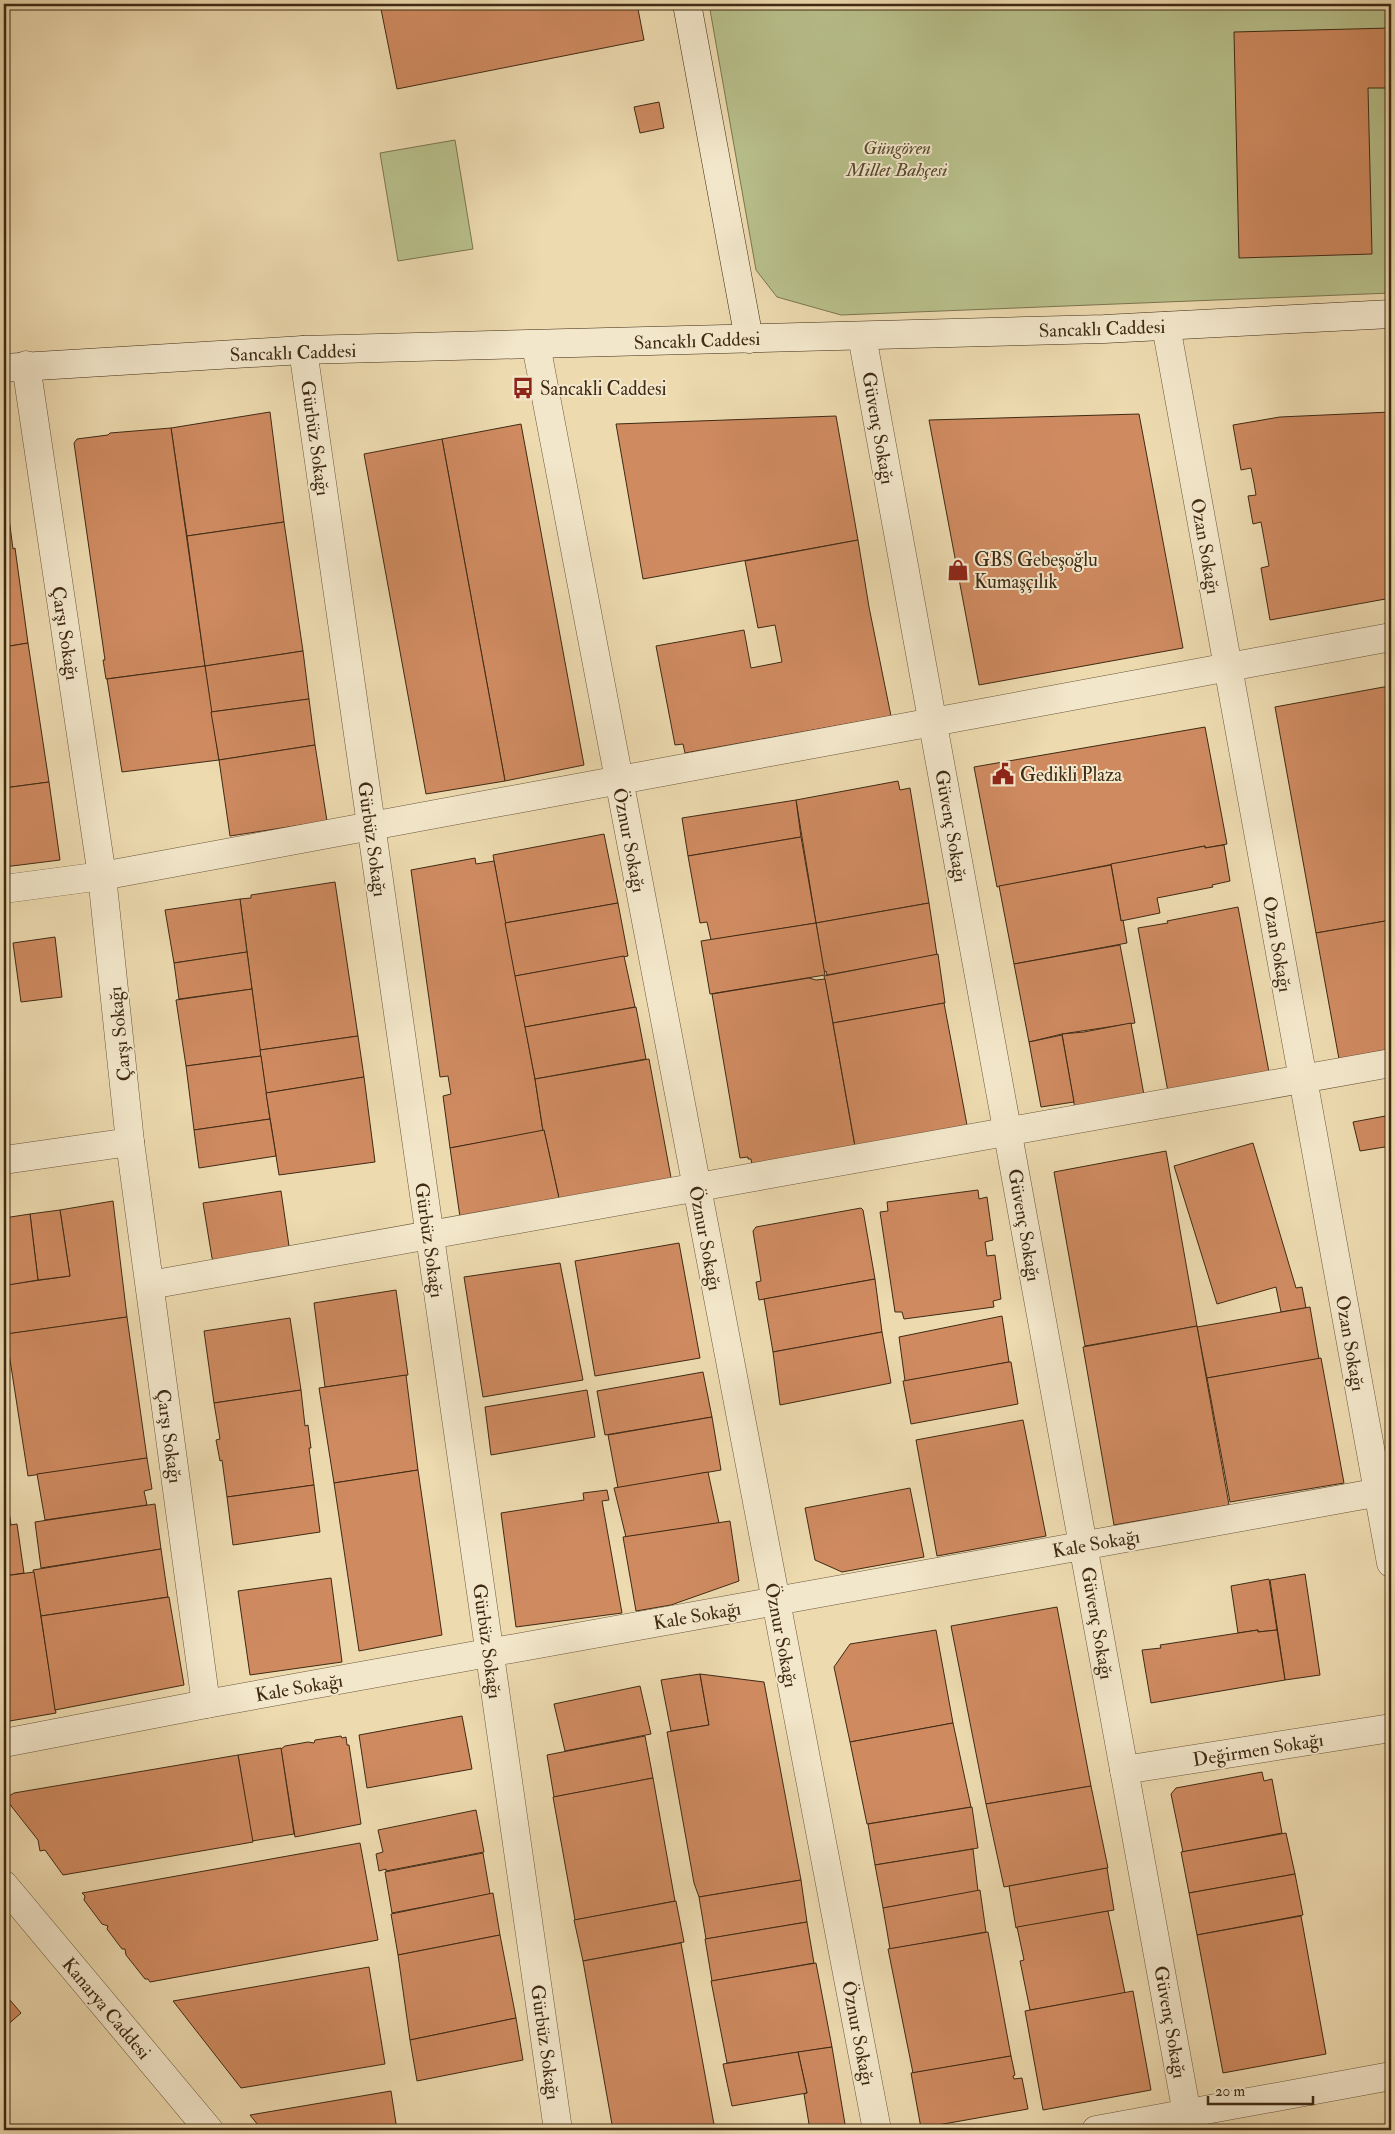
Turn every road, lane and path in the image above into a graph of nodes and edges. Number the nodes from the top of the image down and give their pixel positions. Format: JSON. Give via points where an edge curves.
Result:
{"nodes":[{"id":1,"x":687,"y":4,"type":"edge"},
{"id":2,"x":1391,"y":314,"type":"edge"},
{"id":3,"x":1166,"y":326,"type":"junction"},
{"id":4,"x":862,"y":336,"type":"junction"},
{"id":5,"x":749,"y":339,"type":"junction"},
{"id":6,"x":536,"y":345,"type":"junction"},
{"id":7,"x":303,"y":350,"type":"junction"},
{"id":8,"x":15,"y":367,"type":"edge"},
{"id":9,"x":1391,"y":637,"type":"edge"},
{"id":10,"x":1228,"y":668,"type":"junction"},
{"id":11,"x":933,"y":722,"type":"junction"},
{"id":12,"x":619,"y":780,"type":"junction"},
{"id":13,"x":371,"y":827,"type":"junction"},
{"id":14,"x":102,"y":876,"type":"junction"},
{"id":15,"x":4,"y":889,"type":"edge"},
{"id":16,"x":1391,"y":1063,"type":"edge"},
{"id":17,"x":1303,"y":1079,"type":"junction"},
{"id":18,"x":1008,"y":1131,"type":"junction"},
{"id":19,"x":130,"y":1142,"type":"junction"},
{"id":20,"x":4,"y":1160,"type":"edge"},
{"id":21,"x":697,"y":1187,"type":"junction"},
{"id":22,"x":430,"y":1235,"type":"junction"},
{"id":23,"x":150,"y":1285,"type":"junction"},
{"id":24,"x":1385,"y":1491,"type":"edge"},
{"id":25,"x":1084,"y":1546,"type":"junction"},
{"id":26,"x":1391,"y":1563,"type":"edge"},
{"id":27,"x":775,"y":1601,"type":"junction"},
{"id":28,"x":490,"y":1653,"type":"junction"},
{"id":29,"x":206,"y":1704,"type":"junction"},
{"id":30,"x":1391,"y":1728,"type":"edge"},
{"id":31,"x":4,"y":1743,"type":"edge"},
{"id":32,"x":1124,"y":1770,"type":"junction"},
{"id":33,"x":4,"y":1885,"type":"edge"},
{"id":34,"x":1391,"y":2076,"type":"edge"},
{"id":35,"x":1187,"y":2114,"type":"junction"},
{"id":36,"x":209,"y":2130,"type":"edge"},
{"id":37,"x":558,"y":2130,"type":"edge"},
{"id":38,"x":878,"y":2130,"type":"edge"},
{"id":39,"x":1096,"y":2130,"type":"edge"}],
"edges":[{"from":1,"to":5,"type":"street"},
{"from":2,"to":3,"type":"street","name":"Sancaklı Caddesi"},
{"from":3,"to":4,"type":"street","name":"Sancaklı Caddesi"},
{"from":3,"to":10,"type":"street","name":"Ozan Sokağı"},
{"from":4,"to":5,"type":"street","name":"Sancaklı Caddesi"},
{"from":4,"to":11,"type":"street","name":"Güvenç Sokağı"},
{"from":5,"to":6,"type":"street","name":"Sancaklı Caddesi"},
{"from":6,"to":7,"type":"street","name":"Sancaklı Caddesi"},
{"from":6,"to":12,"type":"street","name":"Öznur Sokağı"},
{"from":7,"to":8,"type":"street","name":"Sancaklı Caddesi"},
{"from":7,"to":13,"type":"street","name":"Gürbüz Sokağı"},
{"from":8,"to":14,"type":"street","name":"Çarşı Sokağı"},
{"from":9,"to":10,"type":"street"},
{"from":10,"to":11,"type":"street"},
{"from":10,"to":17,"type":"street","name":"Ozan Sokağı"},
{"from":11,"to":12,"type":"street"},
{"from":11,"to":18,"type":"street","name":"Güvenç Sokağı"},
{"from":12,"to":13,"type":"street"},
{"from":12,"to":21,"type":"street","name":"Öznur Sokağı"},
{"from":13,"to":14,"type":"street"},
{"from":13,"to":22,"type":"street","name":"Gürbüz Sokağı"},
{"from":14,"to":15,"type":"street"},
{"from":14,"to":19,"type":"street","name":"Çarşı Sokağı"},
{"from":16,"to":17,"type":"street"},
{"from":17,"to":18,"type":"street"},
{"from":17,"to":24,"type":"street","name":"Ozan Sokağı"},
{"from":18,"to":21,"type":"street"},
{"from":18,"to":25,"type":"street","name":"Güvenç Sokağı"},
{"from":19,"to":20,"type":"street"},
{"from":19,"to":23,"type":"street","name":"Çarşı Sokağı"},
{"from":21,"to":22,"type":"street"},
{"from":21,"to":27,"type":"street","name":"Öznur Sokağı"},
{"from":22,"to":23,"type":"street"},
{"from":22,"to":28,"type":"street","name":"Gürbüz Sokağı"},
{"from":23,"to":29,"type":"street","name":"Çarşı Sokağı"},
{"from":24,"to":25,"type":"street","name":"Kale Sokağı"},
{"from":24,"to":26,"type":"street","name":"Ozan Sokağı"},
{"from":25,"to":27,"type":"street","name":"Kale Sokağı"},
{"from":25,"to":32,"type":"street","name":"Güvenç Sokağı"},
{"from":27,"to":28,"type":"street","name":"Kale Sokağı"},
{"from":27,"to":38,"type":"street","name":"Öznur Sokağı"},
{"from":28,"to":29,"type":"street","name":"Kale Sokağı"},
{"from":28,"to":37,"type":"street","name":"Gürbüz Sokağı"},
{"from":29,"to":31,"type":"street","name":"Kale Sokağı"},
{"from":30,"to":32,"type":"street","name":"Değirmen Sokağı"},
{"from":32,"to":35,"type":"street","name":"Güvenç Sokağı"},
{"from":33,"to":36,"type":"street","name":"Kanarya Caddesi"},
{"from":34,"to":35,"type":"street"},
{"from":35,"to":39,"type":"street"}]}
